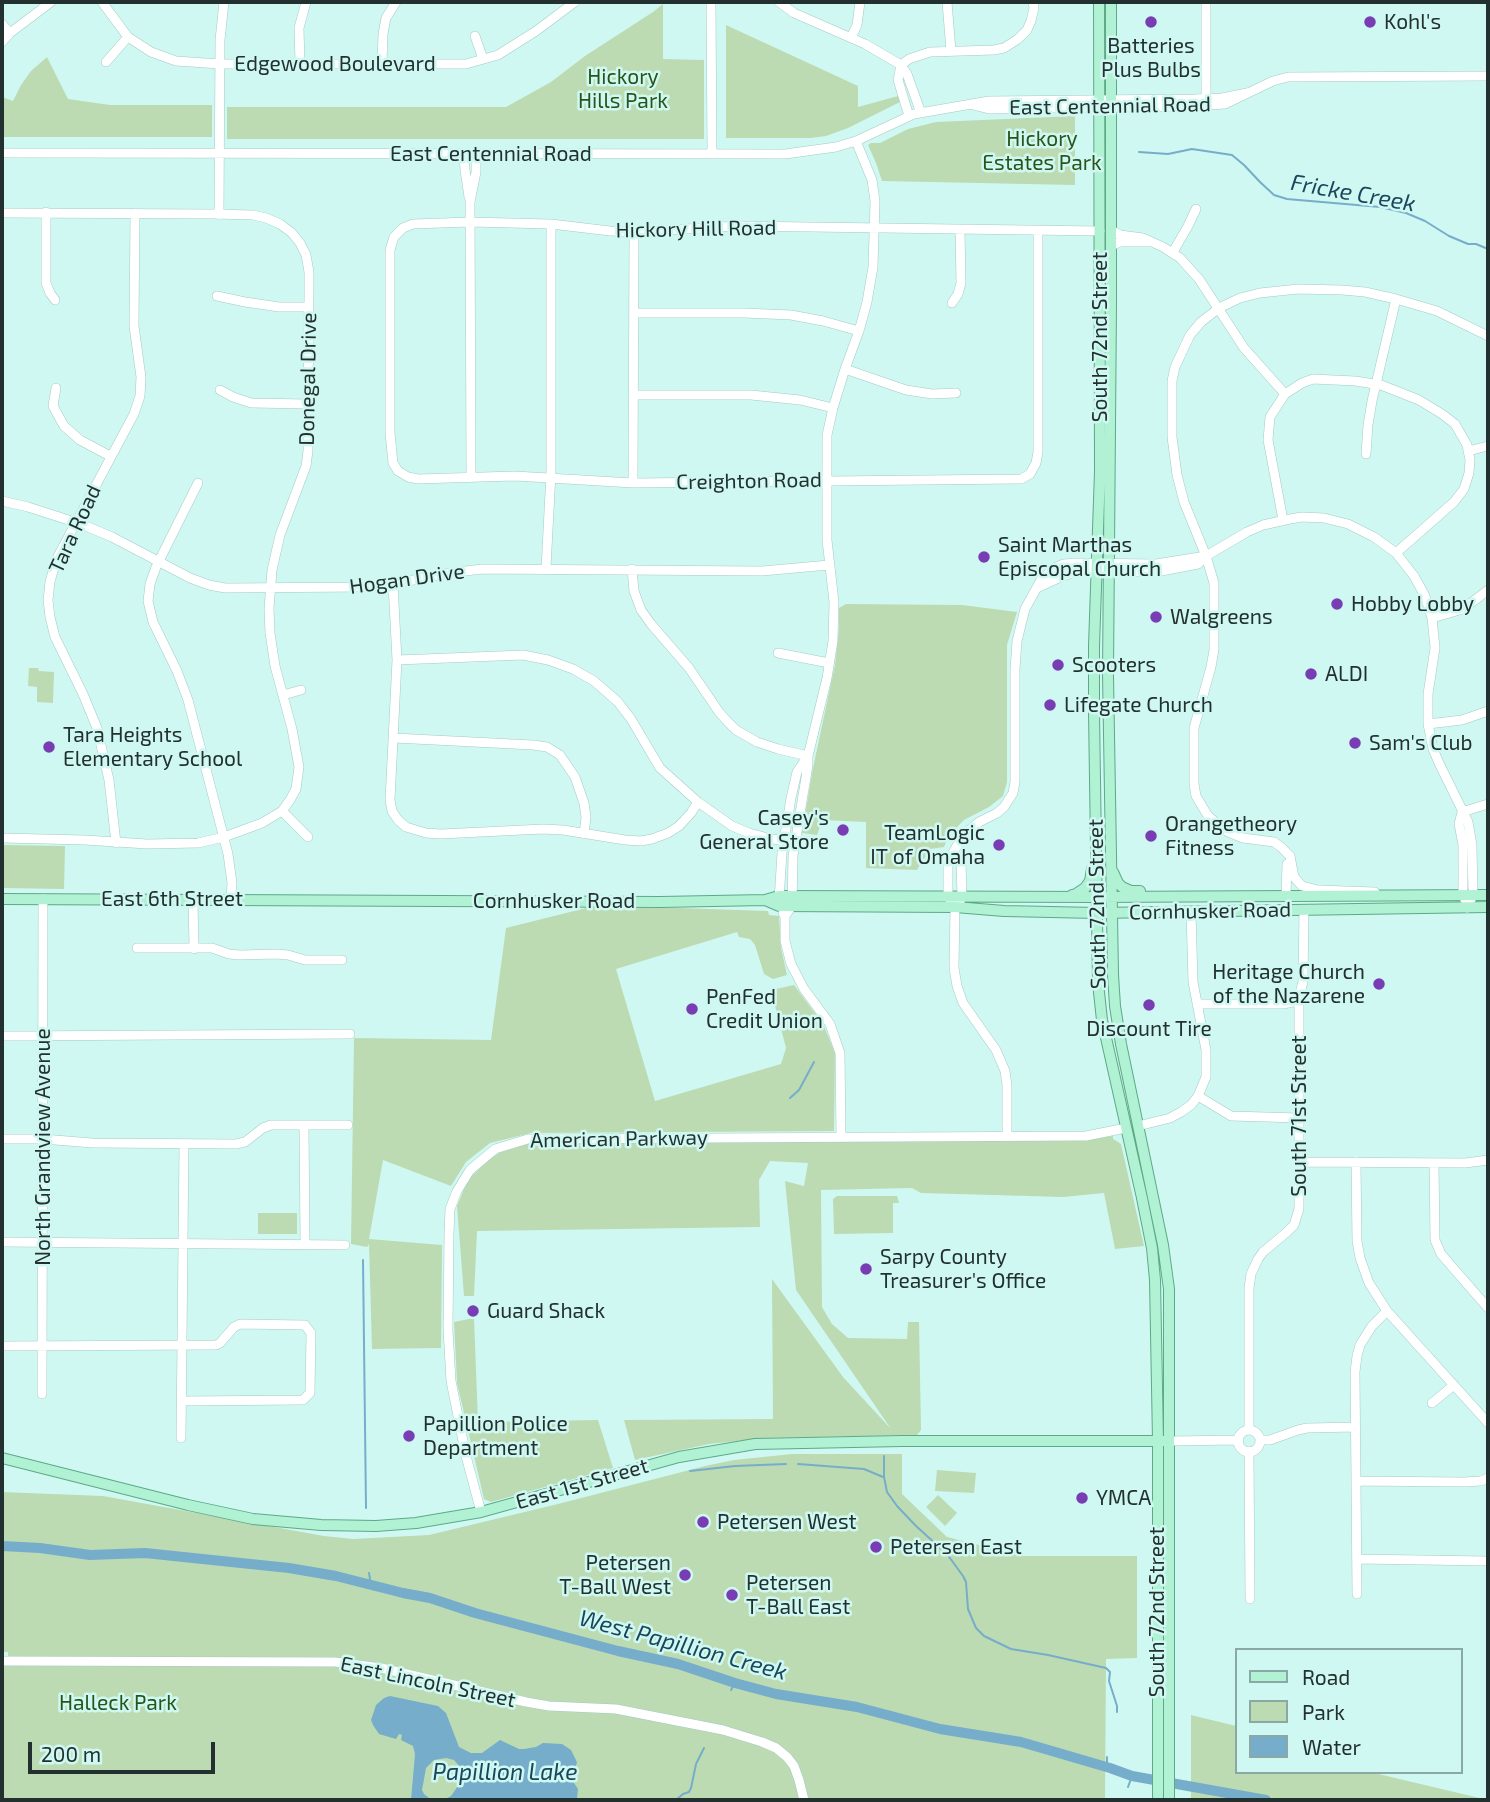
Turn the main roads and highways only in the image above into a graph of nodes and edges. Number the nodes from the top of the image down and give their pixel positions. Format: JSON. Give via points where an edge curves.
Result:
{"nodes":[{"id":1,"x":1099,"y":2,"type":"edge"},
{"id":2,"x":1111,"y":2,"type":"edge"},
{"id":3,"x":1105,"y":103,"type":"junction"},
{"id":4,"x":1105,"y":231,"type":"junction"},
{"id":5,"x":1096,"y":853,"type":"junction"},
{"id":6,"x":1111,"y":865,"type":"junction"},
{"id":7,"x":1286,"y":895,"type":"junction"},
{"id":8,"x":1488,"y":895,"type":"edge"},
{"id":9,"x":1411,"y":896,"type":"junction"},
{"id":10,"x":1060,"y":897,"type":"junction"},
{"id":11,"x":1097,"y":897,"type":"junction"},
{"id":12,"x":1112,"y":897,"type":"junction"},
{"id":13,"x":2,"y":899,"type":"edge"},
{"id":14,"x":342,"y":899,"type":"joint"},
{"id":15,"x":951,"y":902,"type":"junction"},
{"id":16,"x":1488,"y":907,"type":"edge"},
{"id":17,"x":1304,"y":910,"type":"junction"},
{"id":18,"x":1059,"y":912,"type":"junction"},
{"id":19,"x":1142,"y":912,"type":"junction"},
{"id":20,"x":1097,"y":913,"type":"junction"},
{"id":21,"x":1112,"y":913,"type":"junction"},
{"id":22,"x":1097,"y":938,"type":"junction"},
{"id":23,"x":1112,"y":948,"type":"junction"},
{"id":24,"x":1105,"y":1038,"type":"junction"},
{"id":25,"x":1138,"y":1126,"type":"junction"},
{"id":26,"x":1126,"y":1128,"type":"junction"},
{"id":27,"x":1155,"y":1204,"type":"junction"},
{"id":28,"x":1164,"y":1441,"type":"junction"},
{"id":29,"x":2,"y":1458,"type":"edge"},
{"id":30,"x":1163,"y":1739,"type":"junction"},
{"id":31,"x":1158,"y":1800,"type":"edge"},
{"id":32,"x":1169,"y":1800,"type":"edge"}],
"edges":[{"from":1,"to":3,"type":"main road","name":"South 72nd Street"},
{"from":2,"to":3,"type":"main road","name":"South 72nd Street"},
{"from":3,"to":4,"type":"main road","name":"South 72nd Street"},
{"from":4,"to":5,"type":"main road","name":"South 72nd Street","via":[[1094,712]]},
{"from":4,"to":6,"type":"main road","name":"South 72nd Street","via":[[1111,249]]},
{"from":5,"to":10,"type":"main road","via":[[1085,888]]},
{"from":5,"to":11,"type":"main road","name":"South 72nd Street"},
{"from":6,"to":7,"type":"main road","via":[[1118,883],[1130,891],[1259,890]]},
{"from":6,"to":12,"type":"main road","name":"South 72nd Street"},
{"from":7,"to":9,"type":"main road","name":"Cornhusker Road"},
{"from":7,"to":12,"type":"main road","name":"Cornhusker Road"},
{"from":8,"to":9,"type":"main road","name":"Cornhusker Road"},
{"from":9,"to":17,"type":"main road","via":[[1311,903]]},
{"from":10,"to":11,"type":"main road","name":"Cornhusker Road"},
{"from":10,"to":15,"type":"main road","name":"Cornhusker Road","via":[[962,897]]},
{"from":11,"to":12,"type":"main road","name":"Cornhusker Road"},
{"from":11,"to":20,"type":"main road","name":"South 72nd Street"},
{"from":12,"to":21,"type":"main road","name":"South 72nd Street"},
{"from":13,"to":14,"type":"main road","name":"East 6th Street"},
{"from":14,"to":15,"type":"main road","name":"Cornhusker Road"},
{"from":15,"to":18,"type":"main road","name":"Cornhusker Road"},
{"from":16,"to":17,"type":"main road","name":"Cornhusker Road"},
{"from":17,"to":19,"type":"main road","name":"Cornhusker Road"},
{"from":18,"to":20,"type":"main road","name":"Cornhusker Road"},
{"from":18,"to":22,"type":"main road","via":[[1086,921]]},
{"from":19,"to":21,"type":"main road","name":"Cornhusker Road"},
{"from":19,"to":23,"type":"main road","via":[[1123,920]]},
{"from":20,"to":21,"type":"main road","name":"Cornhusker Road"},
{"from":20,"to":22,"type":"main road","name":"South 72nd Street"},
{"from":21,"to":23,"type":"main road","name":"South 72nd Street"},
{"from":22,"to":24,"type":"main road","name":"South 72nd Street"},
{"from":23,"to":25,"type":"main road","name":"South 72nd Street","via":[[1118,1026]]},
{"from":24,"to":25,"type":"main road","via":[[1119,1070],[1130,1117]]},
{"from":24,"to":26,"type":"main road","name":"South 72nd Street"},
{"from":25,"to":27,"type":"main road","name":"South 72nd Street"},
{"from":26,"to":27,"type":"main road","via":[[1133,1133]]},
{"from":26,"to":28,"type":"main road","name":"South 72nd Street","via":[[1152,1248]]},
{"from":27,"to":28,"type":"main road","name":"South 72nd Street","via":[[1169,1289]]},
{"from":28,"to":29,"type":"main road","name":"East 1st Street","via":[[755,1444],[679,1457],[481,1512],[397,1525],[338,1526],[253,1519]]},
{"from":28,"to":30,"type":"main road","name":"South 72nd Street"},
{"from":30,"to":31,"type":"main road","name":"South 72nd Street"},
{"from":30,"to":32,"type":"main road","name":"South 72nd Street"}]}
